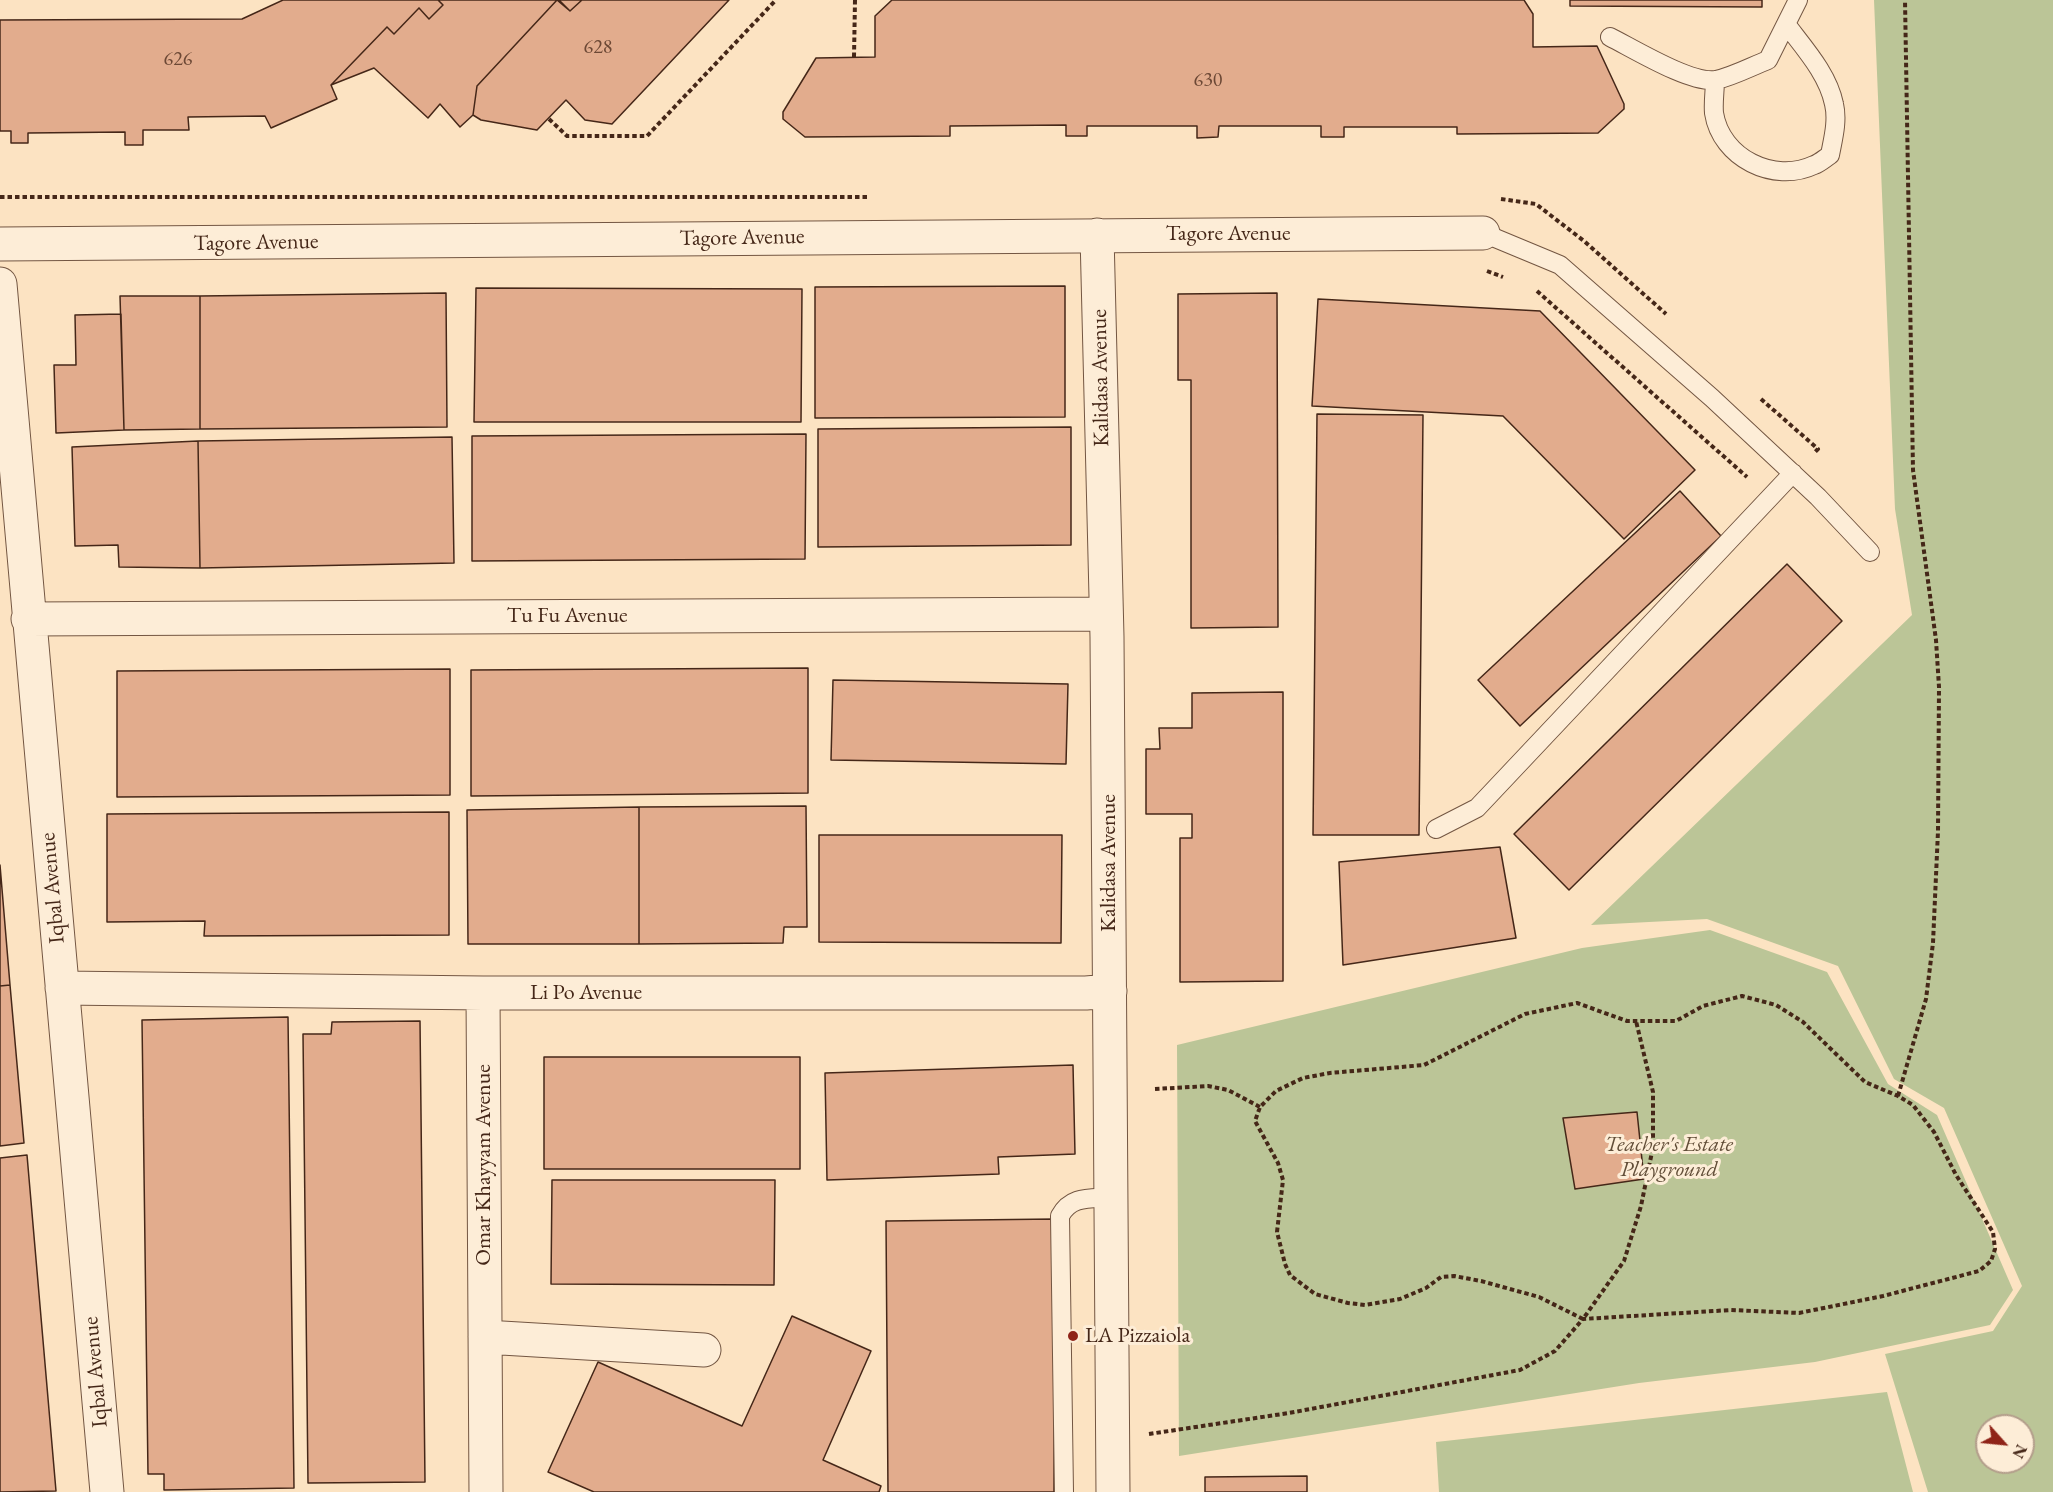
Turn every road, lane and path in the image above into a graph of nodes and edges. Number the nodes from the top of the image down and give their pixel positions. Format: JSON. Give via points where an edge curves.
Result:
{"nodes":[{"id":1,"x":776,"y":0,"type":"edge"},
{"id":2,"x":855,"y":0,"type":"edge"},
{"id":3,"x":1798,"y":0,"type":"edge"},
{"id":4,"x":1905,"y":0,"type":"edge"},
{"id":5,"x":1786,"y":24,"type":"junction"},
{"id":6,"x":1610,"y":36,"type":"dead end"},
{"id":7,"x":854,"y":57,"type":"dead end"},
{"id":8,"x":1715,"y":80,"type":"junction"},
{"id":9,"x":549,"y":119,"type":"dead end"},
{"id":10,"x":1483,"y":233,"type":"joint"},
{"id":11,"x":1096,"y":235,"type":"junction"},
{"id":12,"x":0,"y":244,"type":"edge"},
{"id":13,"x":1482,"y":269,"type":"dead end"},
{"id":14,"x":1512,"y":281,"type":"dead end"},
{"id":15,"x":0,"y":284,"type":"edge"},
{"id":16,"x":1531,"y":289,"type":"dead end"},
{"id":17,"x":1793,"y":473,"type":"junction"},
{"id":18,"x":1770,"y":498,"type":"junction"},
{"id":19,"x":1870,"y":552,"type":"dead end"},
{"id":20,"x":1106,"y":614,"type":"junction"},
{"id":21,"x":28,"y":619,"type":"junction"},
{"id":22,"x":1436,"y":829,"type":"dead end"},
{"id":23,"x":62,"y":988,"type":"junction"},
{"id":24,"x":1110,"y":990,"type":"junction"},
{"id":25,"x":483,"y":993,"type":"junction"},
{"id":26,"x":1636,"y":1021,"type":"junction"},
{"id":27,"x":1155,"y":1089,"type":"dead end"},
{"id":28,"x":1898,"y":1096,"type":"junction"},
{"id":29,"x":1260,"y":1107,"type":"junction"},
{"id":30,"x":1112,"y":1197,"type":"junction"},
{"id":31,"x":1583,"y":1319,"type":"junction"},
{"id":32,"x":485,"y":1337,"type":"junction"},
{"id":33,"x":704,"y":1350,"type":"dead end"},
{"id":34,"x":1113,"y":1439,"type":"junction"},
{"id":35,"x":107,"y":1492,"type":"edge"},
{"id":36,"x":486,"y":1492,"type":"edge"},
{"id":37,"x":1064,"y":1492,"type":"edge"},
{"id":38,"x":1113,"y":1492,"type":"edge"}],
"edges":[{"from":1,"to":9,"type":"path","via":[[647,136],[567,136]]},
{"from":2,"to":7,"type":"path"},
{"from":3,"to":5,"type":"lane"},
{"from":4,"to":28,"type":"path","via":[[1913,470],[1939,687],[1933,943],[1926,999]]},
{"from":5,"to":8,"type":"lane","via":[[1768,60]]},
{"from":5,"to":8,"type":"lane","via":[[1822,74],[1834,104],[1835,130],[1830,155],[1814,166],[1787,172],[1758,168],[1739,156],[1724,139],[1714,114]]},
{"from":6,"to":8,"type":"lane","via":[[1668,68]]},
{"from":10,"to":11,"type":"street","name":"Tagore Avenue"},
{"from":10,"to":17,"type":"lane","via":[[1560,265]]},
{"from":11,"to":12,"type":"street","name":"Tagore Avenue"},
{"from":11,"to":20,"type":"street","name":"Kalidasa Avenue"},
{"from":13,"to":14,"type":"path"},
{"from":15,"to":21,"type":"street","name":"Iqbal Avenue"},
{"from":16,"to":18,"type":"path","via":[[1541,292]]},
{"from":17,"to":18,"type":"lane"},
{"from":17,"to":19,"type":"lane"},
{"from":18,"to":22,"type":"lane","via":[[1478,808]]},
{"from":20,"to":21,"type":"street","name":"Tu Fu Avenue"},
{"from":20,"to":24,"type":"street","name":"Kalidasa Avenue"},
{"from":21,"to":23,"type":"street","name":"Iqbal Avenue"},
{"from":23,"to":25,"type":"street","name":"Li Po Avenue"},
{"from":23,"to":35,"type":"street","name":"Iqbal Avenue"},
{"from":24,"to":25,"type":"street","name":"Li Po Avenue"},
{"from":24,"to":30,"type":"street","name":"Kalidasa Avenue"},
{"from":25,"to":32,"type":"street","name":"Omar Khayyam Avenue"},
{"from":26,"to":28,"type":"path","via":[[1676,1022],[1703,1006],[1742,996],[1776,1005],[1803,1022],[1865,1082]]},
{"from":26,"to":29,"type":"path","via":[[1577,1003],[1525,1014],[1424,1065],[1303,1078],[1276,1091]]},
{"from":26,"to":31,"type":"path","via":[[1653,1092],[1653,1147],[1624,1261]]},
{"from":27,"to":29,"type":"path","via":[[1209,1086],[1228,1090]]},
{"from":28,"to":31,"type":"path","via":[[1913,1105],[1934,1132],[1993,1232],[1995,1249],[1991,1262],[1979,1271],[1798,1313],[1731,1310]]},
{"from":29,"to":31,"type":"path","via":[[1256,1121],[1283,1180],[1277,1232],[1285,1264],[1290,1275],[1315,1294],[1365,1305],[1400,1299],[1441,1277],[1454,1276],[1539,1297]]},
{"from":30,"to":34,"type":"street","name":"Kalidasa Avenue"},
{"from":30,"to":37,"type":"lane","via":[[1076,1200],[1065,1206],[1060,1216]]},
{"from":31,"to":34,"type":"path","via":[[1555,1351],[1520,1370],[1288,1413]]},
{"from":32,"to":33,"type":"street"},
{"from":32,"to":36,"type":"street","name":"Omar Khayyam Avenue"},
{"from":34,"to":38,"type":"street","name":"Kalidasa Avenue"}]}
